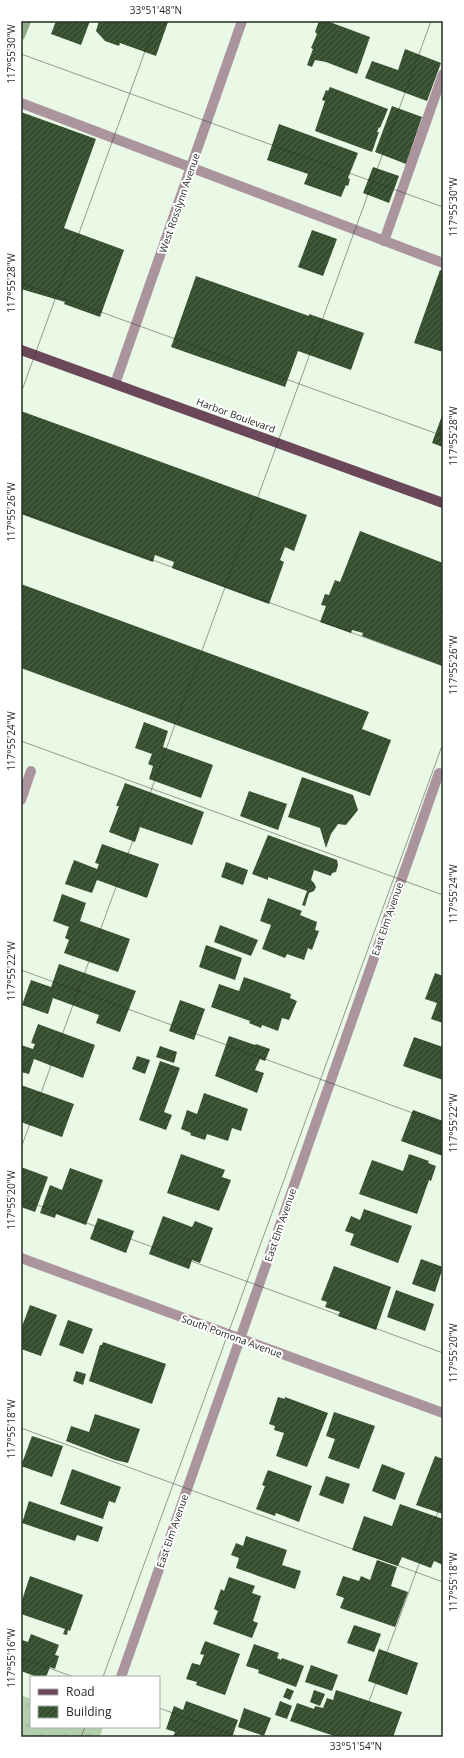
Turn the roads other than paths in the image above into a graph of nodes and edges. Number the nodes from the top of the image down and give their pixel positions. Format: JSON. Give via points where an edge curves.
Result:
{"nodes":[{"id":1,"x":242,"y":21,"type":"edge"},
{"id":2,"x":443,"y":74,"type":"edge"},
{"id":3,"x":21,"y":103,"type":"edge"},
{"id":4,"x":191,"y":167,"type":"junction"},
{"id":5,"x":384,"y":241,"type":"junction"},
{"id":6,"x":443,"y":262,"type":"edge"},
{"id":7,"x":21,"y":350,"type":"edge"},
{"id":8,"x":115,"y":384,"type":"junction"},
{"id":9,"x":443,"y":503,"type":"edge"},
{"id":10,"x":31,"y":770,"type":"dead end"},
{"id":11,"x":439,"y":773,"type":"dead end"},
{"id":12,"x":21,"y":800,"type":"edge"},
{"id":13,"x":21,"y":1258,"type":"edge"},
{"id":14,"x":240,"y":1339,"type":"junction"},
{"id":15,"x":443,"y":1413,"type":"edge"},
{"id":16,"x":121,"y":1676,"type":"edge"}],
"edges":[{"from":1,"to":4,"type":"street","name":"West Rosslynn Avenue"},
{"from":2,"to":5,"type":"street"},
{"from":3,"to":4,"type":"street"},
{"from":4,"to":5,"type":"street"},
{"from":4,"to":8,"type":"street","name":"West Rosslynn Avenue"},
{"from":5,"to":6,"type":"street"},
{"from":7,"to":8,"type":"main road","name":"Harbor Boulevard"},
{"from":8,"to":9,"type":"main road","name":"Harbor Boulevard"},
{"from":10,"to":12,"type":"street"},
{"from":11,"to":14,"type":"street","name":"East Elm Avenue"},
{"from":13,"to":14,"type":"street","name":"South Pomona Avenue"},
{"from":14,"to":15,"type":"street","name":"South Pomona Avenue"},
{"from":14,"to":16,"type":"street","name":"East Elm Avenue"}]}
